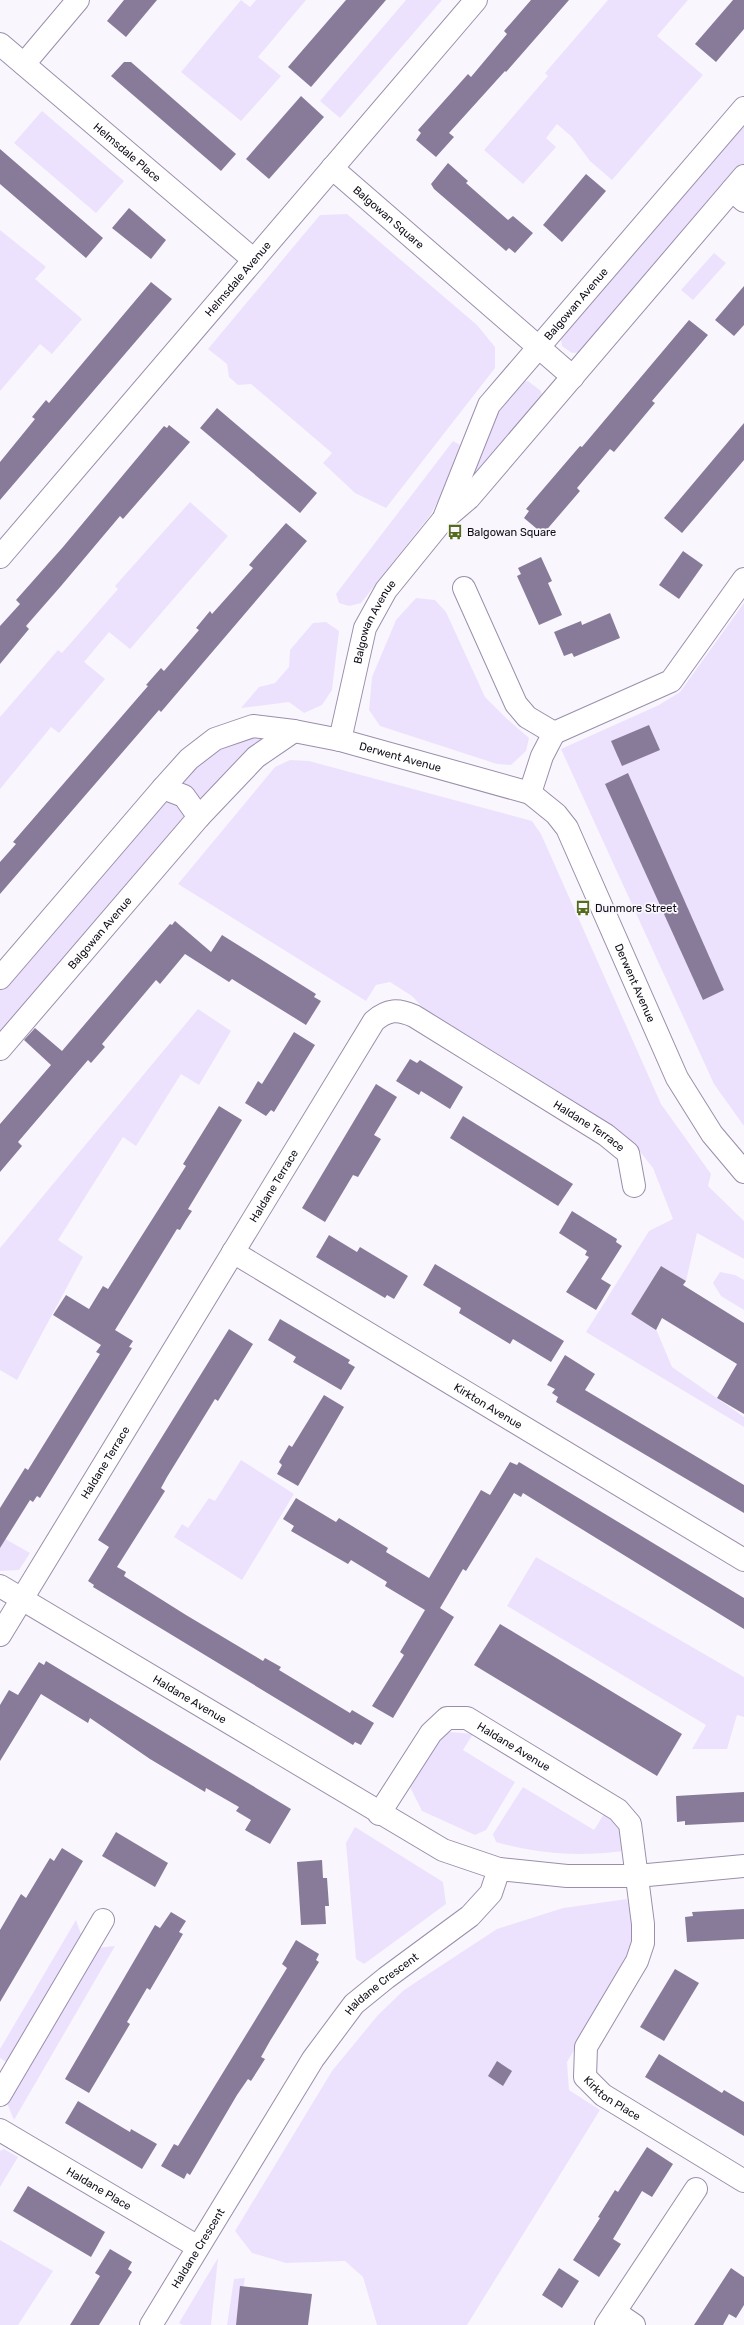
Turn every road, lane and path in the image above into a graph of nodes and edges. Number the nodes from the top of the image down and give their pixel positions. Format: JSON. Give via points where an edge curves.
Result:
{"nodes":[{"id":1,"x":78,"y":0,"type":"edge"},
{"id":2,"x":476,"y":0,"type":"edge"},
{"id":3,"x":0,"y":44,"type":"edge"},
{"id":4,"x":24,"y":64,"type":"junction"},
{"id":5,"x":744,"y":108,"type":"edge"},
{"id":6,"x":332,"y":168,"type":"junction"},
{"id":7,"x":740,"y":189,"type":"edge"},
{"id":8,"x":254,"y":260,"type":"junction"},
{"id":9,"x":539,"y":348,"type":"junction"},
{"id":10,"x":573,"y":377,"type":"junction"},
{"id":11,"x":442,"y":521,"type":"junction"},
{"id":12,"x":0,"y":556,"type":"edge"},
{"id":13,"x":744,"y":579,"type":"edge"},
{"id":14,"x":464,"y":588,"type":"dead end"},
{"id":15,"x":294,"y":731,"type":"junction"},
{"id":16,"x":554,"y":734,"type":"junction"},
{"id":17,"x":340,"y":740,"type":"junction"},
{"id":18,"x":163,"y":788,"type":"junction"},
{"id":19,"x":530,"y":793,"type":"junction"},
{"id":20,"x":199,"y":817,"type":"junction"},
{"id":21,"x":0,"y":978,"type":"edge"},
{"id":22,"x":0,"y":1049,"type":"edge"},
{"id":23,"x":744,"y":1172,"type":"edge"},
{"id":24,"x":634,"y":1186,"type":"dead end"},
{"id":25,"x":233,"y":1252,"type":"junction"},
{"id":26,"x":744,"y":1560,"type":"edge"},
{"id":27,"x":0,"y":1586,"type":"edge"},
{"id":28,"x":22,"y":1599,"type":"junction"},
{"id":29,"x":0,"y":1634,"type":"edge"},
{"id":30,"x":379,"y":1814,"type":"junction"},
{"id":31,"x":744,"y":1866,"type":"edge"},
{"id":32,"x":499,"y":1869,"type":"junction"},
{"id":33,"x":637,"y":1876,"type":"junction"},
{"id":34,"x":103,"y":1920,"type":"dead end"},
{"id":35,"x":0,"y":2095,"type":"edge"},
{"id":36,"x":0,"y":2130,"type":"edge"},
{"id":37,"x":744,"y":2181,"type":"edge"},
{"id":38,"x":696,"y":2189,"type":"dead end"},
{"id":39,"x":198,"y":2247,"type":"junction"},
{"id":40,"x":610,"y":2319,"type":"edge"},
{"id":41,"x":151,"y":2325,"type":"edge"},
{"id":42,"x":634,"y":2325,"type":"edge"}],
"edges":[{"from":1,"to":4,"type":"street"},
{"from":2,"to":6,"type":"street","name":"Helmsdale Avenue"},
{"from":3,"to":4,"type":"street","name":"Helmsdale Place"},
{"from":4,"to":8,"type":"street","name":"Helmsdale Place"},
{"from":5,"to":9,"type":"street","name":"Balgowan Avenue"},
{"from":6,"to":8,"type":"street","name":"Helmsdale Avenue"},
{"from":6,"to":9,"type":"street","name":"Balgowan Square"},
{"from":7,"to":10,"type":"street","name":"Balgowan Avenue"},
{"from":8,"to":12,"type":"street","name":"Helmsdale Avenue"},
{"from":9,"to":10,"type":"street","name":"Balgowan Square"},
{"from":9,"to":11,"type":"street","name":"Balgowan Avenue","via":[[489,405]]},
{"from":10,"to":11,"type":"street","name":"Balgowan Avenue","via":[[470,498]]},
{"from":11,"to":17,"type":"street","name":"Balgowan Avenue","via":[[386,590],[364,628]]},
{"from":13,"to":16,"type":"street","via":[[671,681]]},
{"from":14,"to":16,"type":"street","via":[[516,704],[527,717]]},
{"from":15,"to":17,"type":"street","name":"Derwent Avenue"},
{"from":15,"to":18,"type":"street","via":[[253,726],[215,739],[189,759]]},
{"from":15,"to":20,"type":"street","name":"Balgowan Avenue","via":[[256,757]]},
{"from":16,"to":19,"type":"street","via":[[542,756]]},
{"from":17,"to":19,"type":"street","name":"Derwent Avenue"},
{"from":18,"to":20,"type":"street","via":[[184,796]]},
{"from":18,"to":21,"type":"street"},
{"from":19,"to":23,"type":"street","name":"Derwent Avenue","via":[[551,810],[567,828],[677,1078],[712,1134]]},
{"from":20,"to":22,"type":"street","name":"Balgowan Avenue"},
{"from":24,"to":25,"type":"street","name":"Haldane Terrace","via":[[628,1153],[606,1135],[414,1016],[401,1010],[384,1012],[374,1021]]},
{"from":25,"to":26,"type":"street","name":"Kirkton Avenue"},
{"from":25,"to":28,"type":"street","name":"Haldane Terrace"},
{"from":27,"to":28,"type":"street","name":"Haldane Avenue"},
{"from":28,"to":29,"type":"street","name":"Haldane Terrace"},
{"from":28,"to":30,"type":"street","name":"Haldane Avenue"},
{"from":30,"to":32,"type":"street","name":"Haldane Avenue","via":[[443,1850]]},
{"from":30,"to":33,"type":"street","name":"Haldane Avenue","via":[[431,1732],[447,1718],[467,1718],[618,1810],[630,1824]]},
{"from":31,"to":33,"type":"street"},
{"from":32,"to":33,"type":"street","via":[[567,1876]]},
{"from":32,"to":39,"type":"street","name":"Haldane Crescent","via":[[491,1893],[470,1916],[354,2004],[313,2058]]},
{"from":33,"to":37,"type":"street","name":"Kirkton Place","via":[[643,1943],[637,1962],[586,2047],[584,2077],[603,2095]]},
{"from":34,"to":35,"type":"street"},
{"from":36,"to":39,"type":"street","name":"Haldane Place"},
{"from":38,"to":40,"type":"street"},
{"from":39,"to":41,"type":"street","name":"Haldane Crescent"},
{"from":40,"to":42,"type":"street"}]}
